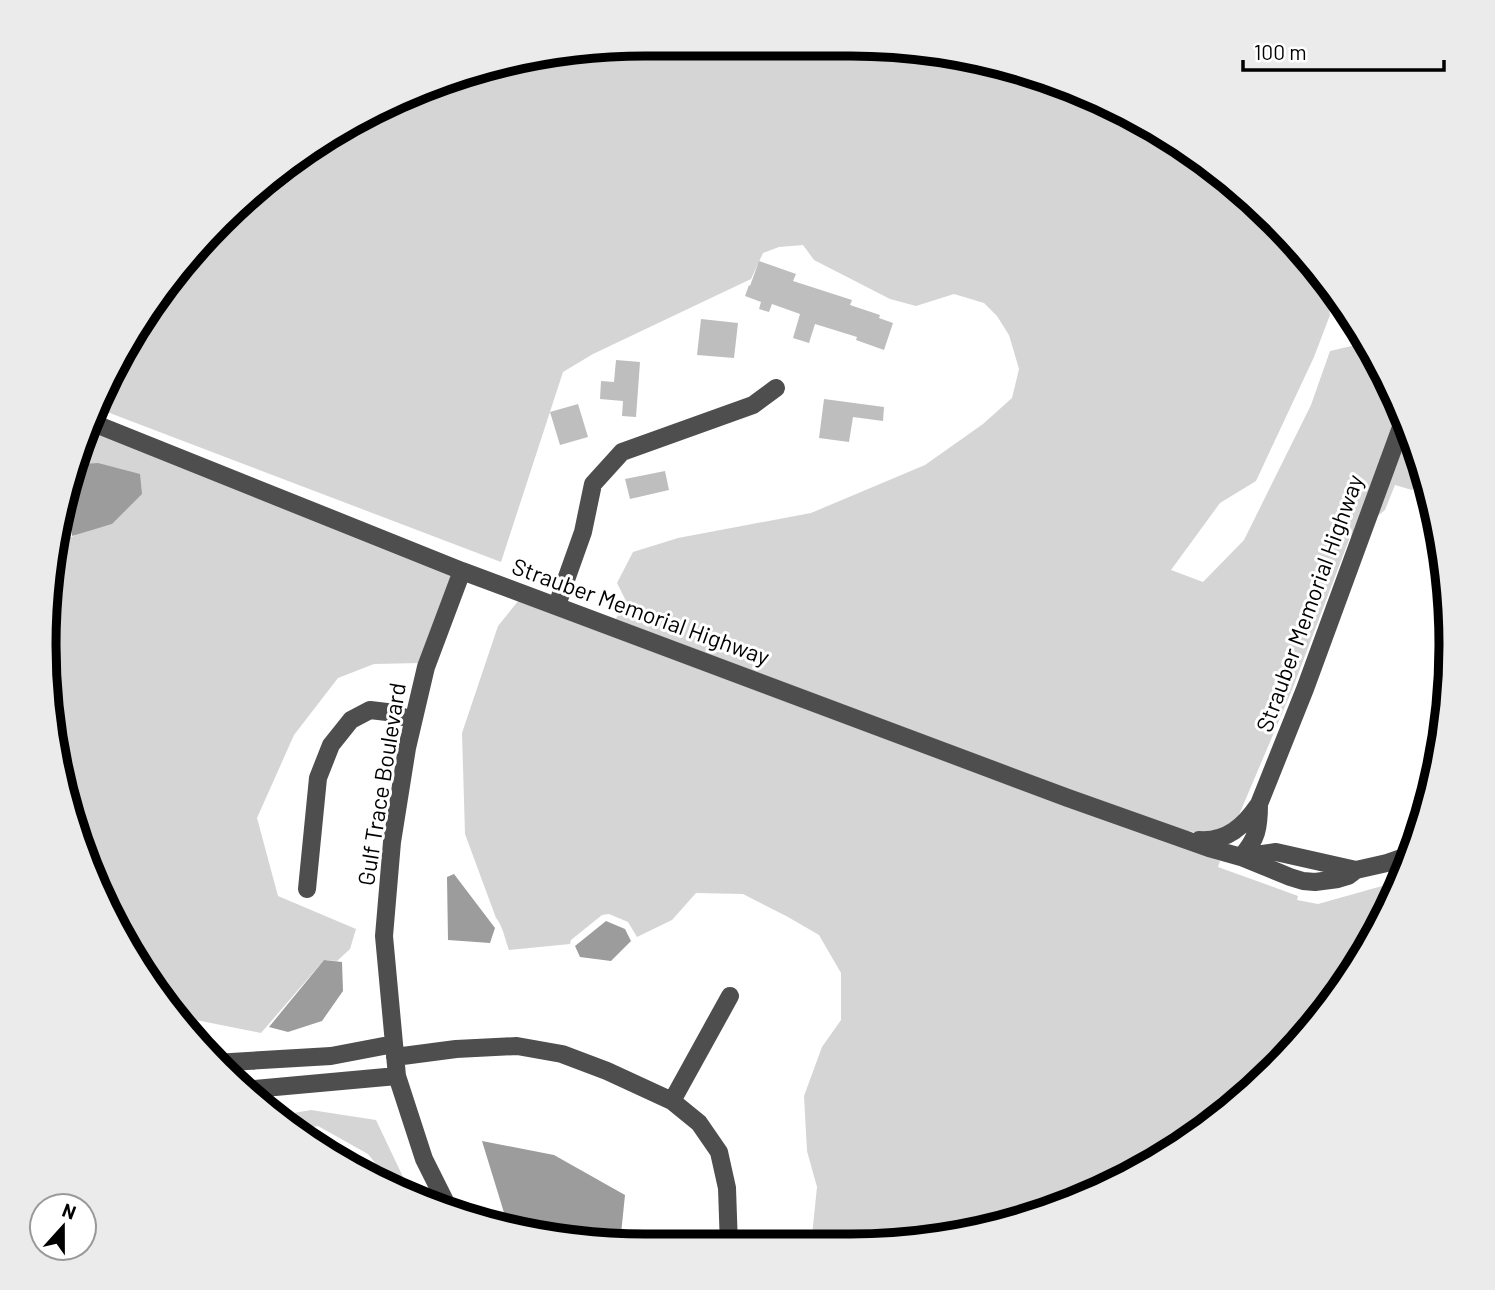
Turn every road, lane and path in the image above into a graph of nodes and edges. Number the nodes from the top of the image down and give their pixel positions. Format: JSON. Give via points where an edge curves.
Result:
{"nodes":[{"id":1,"x":776,"y":388,"type":"dead end"},
{"id":2,"x":99,"y":425,"type":"edge"},
{"id":3,"x":1399,"y":434,"type":"edge"},
{"id":4,"x":462,"y":571,"type":"junction"},
{"id":5,"x":557,"y":605,"type":"junction"},
{"id":6,"x":413,"y":720,"type":"junction"},
{"id":7,"x":1259,"y":804,"type":"junction"},
{"id":8,"x":1257,"y":831,"type":"junction"},
{"id":9,"x":1181,"y":838,"type":"junction"},
{"id":10,"x":1276,"y":852,"type":"junction"},
{"id":11,"x":1241,"y":858,"type":"junction"},
{"id":12,"x":1398,"y":859,"type":"edge"},
{"id":13,"x":1312,"y":860,"type":"junction"},
{"id":14,"x":1356,"y":870,"type":"junction"},
{"id":15,"x":1308,"y":882,"type":"junction"},
{"id":16,"x":307,"y":889,"type":"dead end"},
{"id":17,"x":730,"y":996,"type":"dead end"},
{"id":18,"x":395,"y":1050,"type":"junction"},
{"id":19,"x":230,"y":1062,"type":"edge"},
{"id":20,"x":397,"y":1076,"type":"junction"},
{"id":21,"x":258,"y":1089,"type":"edge"},
{"id":22,"x":672,"y":1101,"type":"junction"},
{"id":23,"x":444,"y":1198,"type":"edge"},
{"id":24,"x":729,"y":1234,"type":"edge"}],
"edges":[{"from":1,"to":5,"type":"street","via":[[752,405],[622,452],[593,484],[583,532]]},
{"from":2,"to":4,"type":"street","name":"Strauber Memorial Highway"},
{"from":3,"to":7,"type":"street","name":"Strauber Memorial Highway"},
{"from":4,"to":5,"type":"street","name":"Strauber Memorial Highway"},
{"from":4,"to":6,"type":"street","name":"Gulf Trace Boulevard","via":[[426,667]]},
{"from":5,"to":9,"type":"street","name":"Strauber Memorial Highway"},
{"from":6,"to":16,"type":"street","via":[[370,710],[351,720],[331,746],[318,778]]},
{"from":6,"to":18,"type":"street","name":"Gulf Trace Boulevard","via":[[392,842],[384,936]]},
{"from":7,"to":8,"type":"street","name":"Strauber Memorial Highway"},
{"from":7,"to":9,"type":"street","name":"Strauber Memorial Highway","via":[[1241,827],[1224,838]]},
{"from":8,"to":10,"type":"street"},
{"from":8,"to":11,"type":"street","name":"Strauber Memorial Highway"},
{"from":9,"to":11,"type":"street","name":"Strauber Memorial Highway"},
{"from":10,"to":11,"type":"street"},
{"from":10,"to":13,"type":"street"},
{"from":11,"to":15,"type":"street"},
{"from":12,"to":14,"type":"street"},
{"from":13,"to":14,"type":"street"},
{"from":13,"to":15,"type":"street"},
{"from":14,"to":15,"type":"street","via":[[1338,879]]},
{"from":17,"to":22,"type":"street"},
{"from":18,"to":19,"type":"street"},
{"from":18,"to":20,"type":"street","name":"Gulf Trace Boulevard"},
{"from":18,"to":22,"type":"street","via":[[517,1046],[562,1054]]},
{"from":20,"to":21,"type":"street"},
{"from":20,"to":23,"type":"street","name":"Gulf Trace Boulevard","via":[[424,1159]]},
{"from":22,"to":24,"type":"street","via":[[699,1123],[719,1152],[727,1188]]}]}
